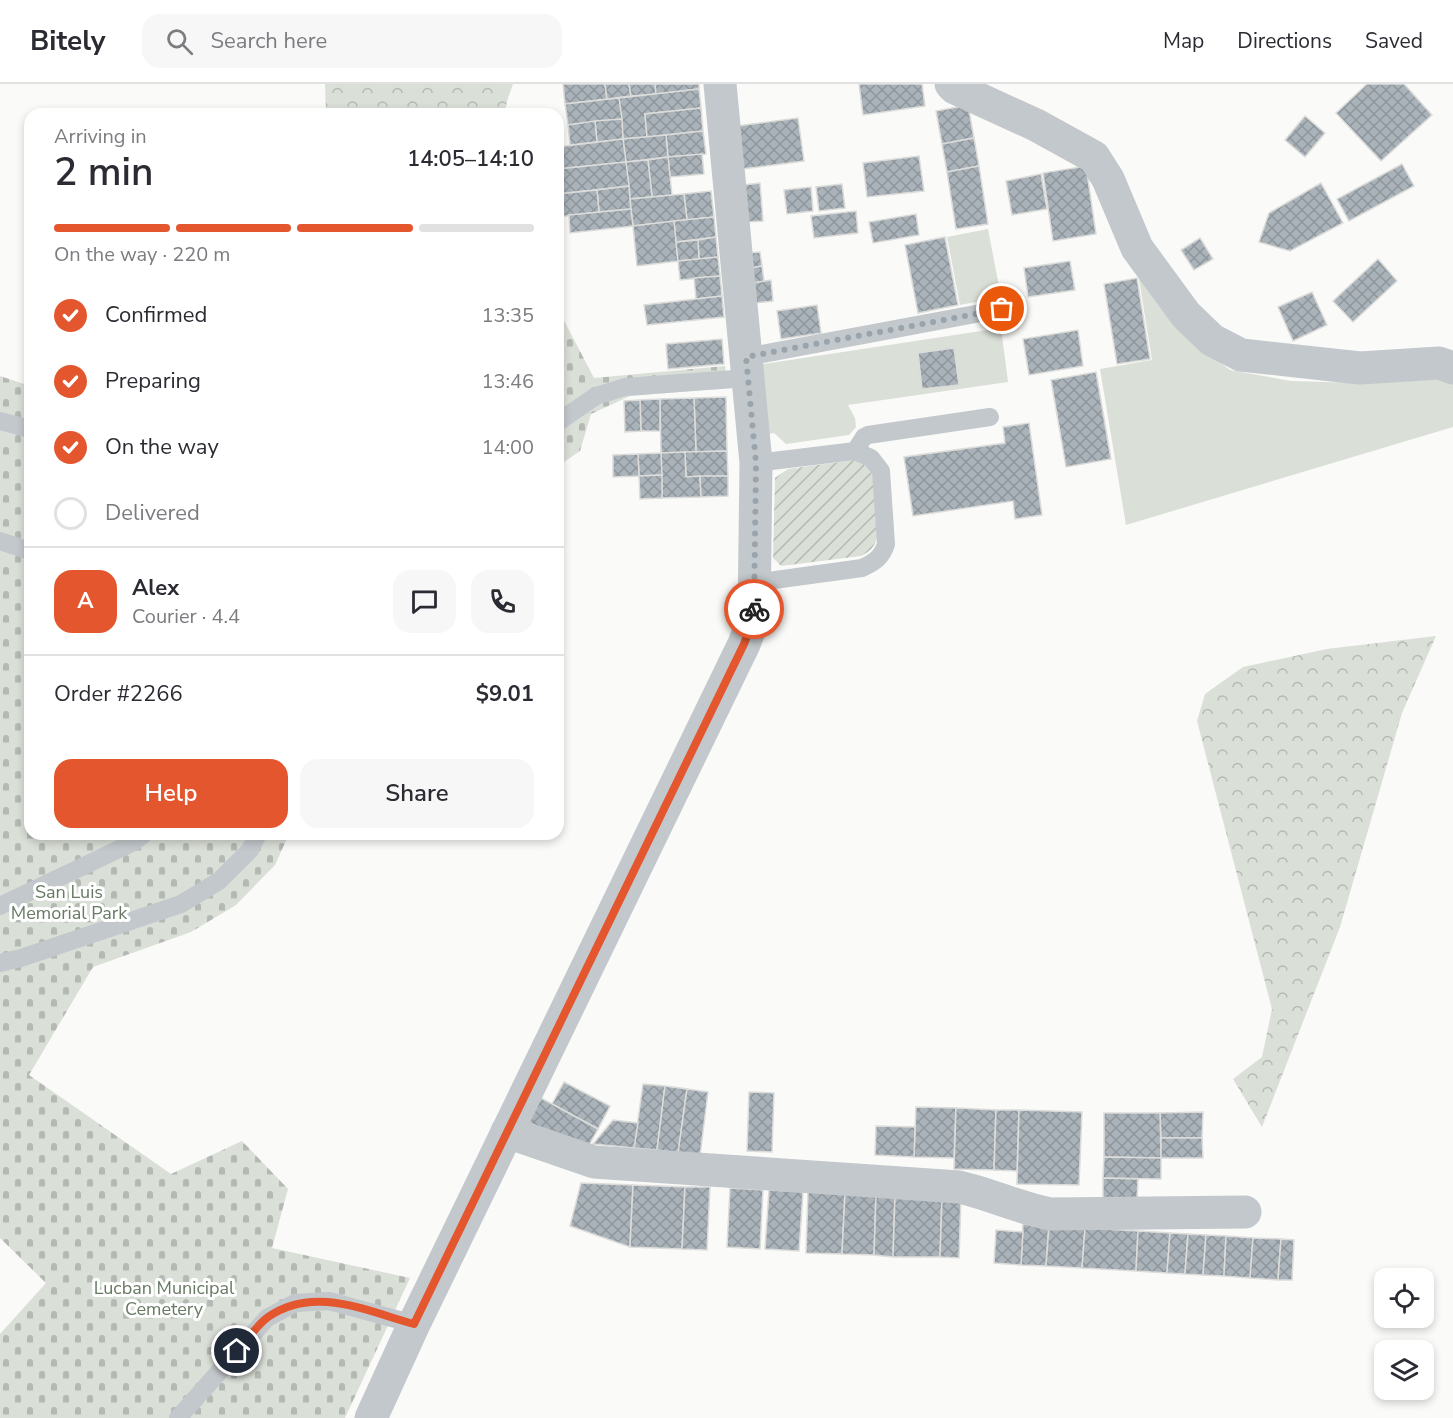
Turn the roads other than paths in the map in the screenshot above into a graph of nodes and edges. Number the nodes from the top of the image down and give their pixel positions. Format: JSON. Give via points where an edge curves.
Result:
{"nodes":[{"id":1,"x":720,"y":84,"type":"edge"},
{"id":2,"x":951,"y":84,"type":"edge"},
{"id":3,"x":1002,"y":309,"type":"dead end"},
{"id":4,"x":747,"y":367,"type":"junction"},
{"id":5,"x":1453,"y":368,"type":"edge"},
{"id":6,"x":990,"y":417,"type":"dead end"},
{"id":7,"x":564,"y":418,"type":"edge"},
{"id":8,"x":0,"y":421,"type":"edge"},
{"id":9,"x":24,"y":427,"type":"edge"},
{"id":10,"x":855,"y":451,"type":"junction"},
{"id":11,"x":756,"y":463,"type":"junction"},
{"id":12,"x":0,"y":541,"type":"edge"},
{"id":13,"x":24,"y":549,"type":"edge"},
{"id":14,"x":753,"y":583,"type":"junction"},
{"id":15,"x":137,"y":840,"type":"edge"},
{"id":16,"x":255,"y":840,"type":"edge"},
{"id":17,"x":0,"y":906,"type":"edge"},
{"id":18,"x":0,"y":963,"type":"edge"},
{"id":19,"x":507,"y":1132,"type":"junction"},
{"id":20,"x":1245,"y":1212,"type":"dead end"},
{"id":21,"x":414,"y":1324,"type":"junction"},
{"id":22,"x":178,"y":1418,"type":"edge"},
{"id":23,"x":371,"y":1418,"type":"edge"}],
"edges":[{"from":1,"to":4,"type":"street"},
{"from":2,"to":5,"type":"street","via":[[1094,157],[1108,179],[1137,248],[1186,315],[1212,340],[1240,355],[1360,368],[1439,363]]},
{"from":3,"to":4,"type":"lane"},
{"from":4,"to":7,"type":"lane","via":[[625,387],[596,396]]},
{"from":4,"to":11,"type":"street"},
{"from":6,"to":10,"type":"lane","via":[[868,435]]},
{"from":8,"to":9,"type":"lane"},
{"from":10,"to":11,"type":"lane"},
{"from":10,"to":14,"type":"lane","via":[[871,458],[881,471],[886,544],[883,554],[862,568]]},
{"from":11,"to":14,"type":"street"},
{"from":12,"to":13,"type":"lane"},
{"from":14,"to":19,"type":"street","via":[[754,618],[744,644]]},
{"from":15,"to":17,"type":"lane"},
{"from":16,"to":18,"type":"lane","via":[[219,881],[181,904]]},
{"from":19,"to":20,"type":"street","via":[[594,1162],[959,1186],[1050,1214]]},
{"from":19,"to":21,"type":"street"},
{"from":21,"to":22,"type":"lane","via":[[328,1301],[295,1303],[267,1318]]},
{"from":21,"to":23,"type":"street"}]}
